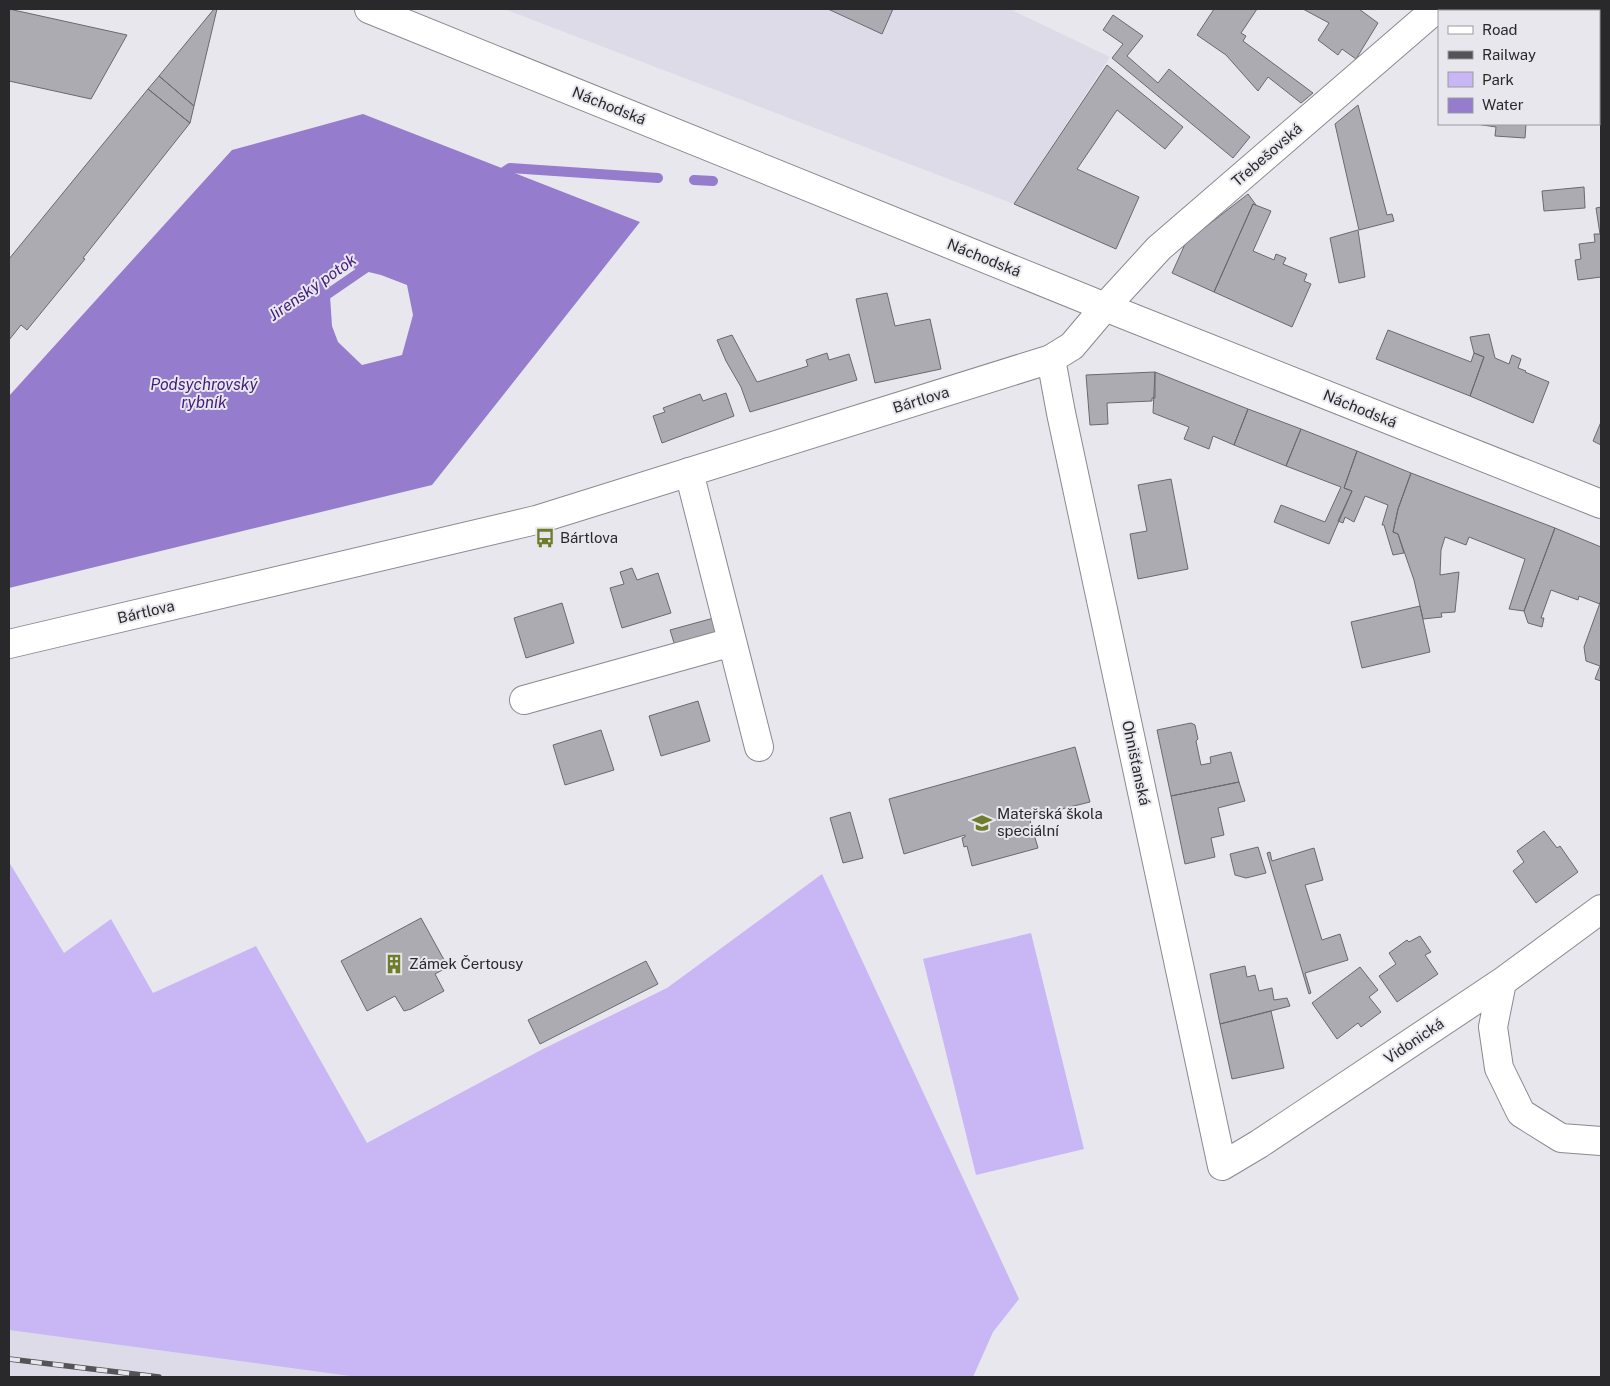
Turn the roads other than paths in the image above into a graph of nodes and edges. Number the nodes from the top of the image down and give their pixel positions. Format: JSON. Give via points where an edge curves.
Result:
{"nodes":[{"id":1,"x":369,"y":9,"type":"edge"},
{"id":2,"x":1436,"y":9,"type":"edge"},
{"id":3,"x":1105,"y":308,"type":"junction"},
{"id":4,"x":1051,"y":360,"type":"junction"},
{"id":5,"x":690,"y":472,"type":"junction"},
{"id":6,"x":1601,"y":504,"type":"edge"},
{"id":7,"x":732,"y":642,"type":"junction"},
{"id":8,"x":9,"y":644,"type":"edge"},
{"id":9,"x":524,"y":700,"type":"dead end"},
{"id":10,"x":759,"y":747,"type":"dead end"},
{"id":11,"x":1601,"y":909,"type":"edge"},
{"id":12,"x":1502,"y":982,"type":"junction"},
{"id":13,"x":1601,"y":1141,"type":"edge"},
{"id":14,"x":1222,"y":1166,"type":"joint"}],
"edges":[{"from":1,"to":3,"type":"street","name":"Náchodská"},
{"from":2,"to":3,"type":"street","name":"Třebešovská","via":[[1159,248]]},
{"from":3,"to":4,"type":"street","name":"Bártlova","via":[[1072,346]]},
{"from":3,"to":6,"type":"street","name":"Náchodská"},
{"from":4,"to":5,"type":"street","name":"Bártlova"},
{"from":4,"to":14,"type":"street","name":"Ohnišťanská"},
{"from":5,"to":7,"type":"street"},
{"from":5,"to":8,"type":"street","name":"Bártlova","via":[[536,520]]},
{"from":7,"to":9,"type":"street"},
{"from":7,"to":10,"type":"street"},
{"from":11,"to":12,"type":"street","name":"Vidonická"},
{"from":12,"to":13,"type":"street","via":[[1493,1028],[1500,1068],[1521,1113],[1562,1138]]},
{"from":12,"to":14,"type":"street","name":"Vidonická"}]}
